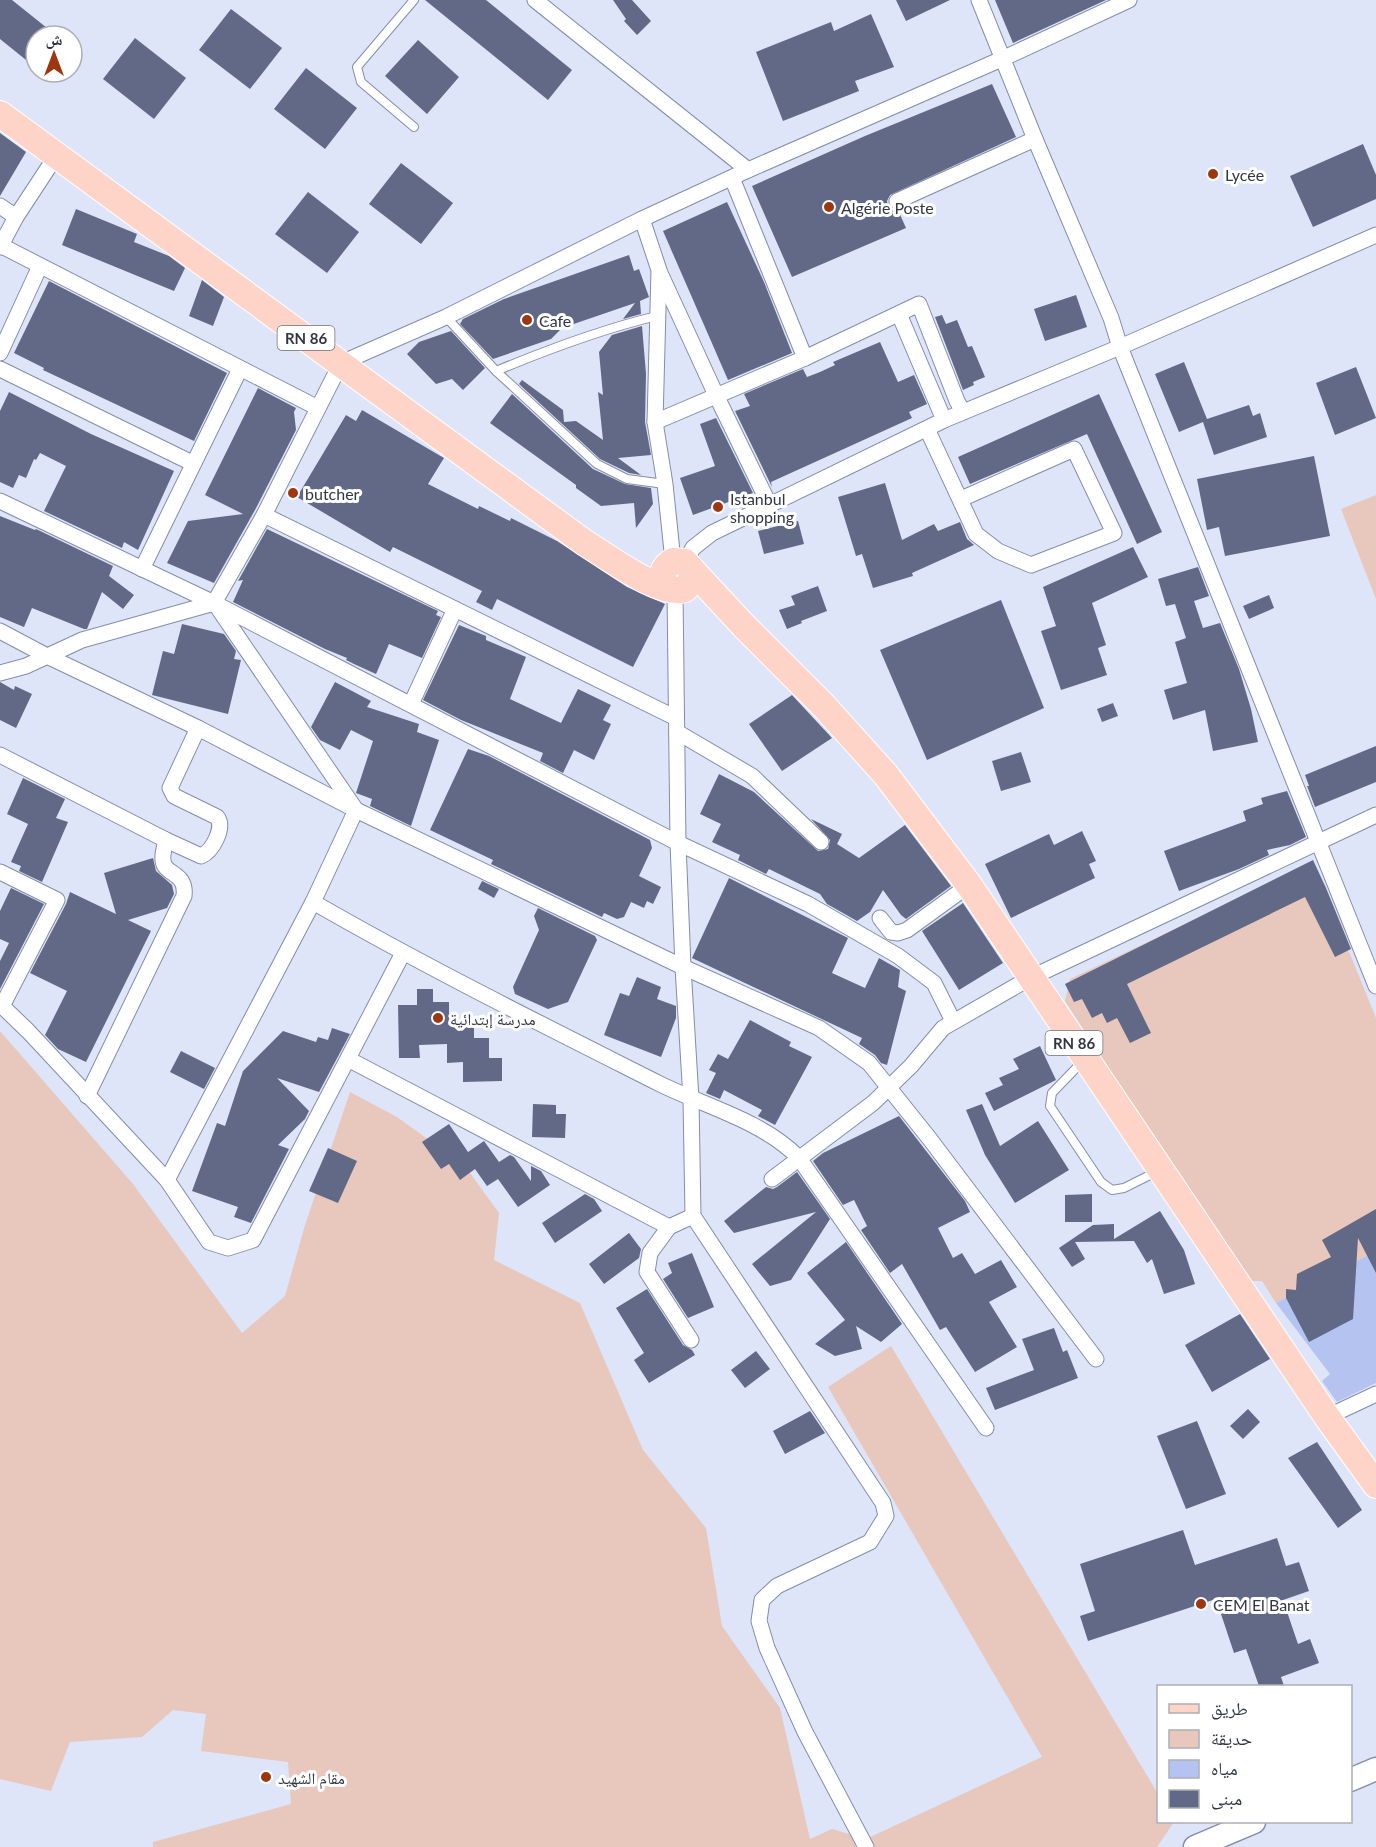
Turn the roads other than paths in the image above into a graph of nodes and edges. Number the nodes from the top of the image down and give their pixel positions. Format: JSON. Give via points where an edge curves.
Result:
{"nodes":[{"id":1,"x":414,"y":0,"type":"edge"},
{"id":2,"x":535,"y":0,"type":"edge"},
{"id":3,"x":979,"y":0,"type":"edge"},
{"id":4,"x":1129,"y":0,"type":"edge"},
{"id":5,"x":1004,"y":58,"type":"junction"},
{"id":6,"x":0,"y":114,"type":"edge"},
{"id":7,"x":414,"y":127,"type":"dead end"},
{"id":8,"x":1035,"y":139,"type":"junction"},
{"id":9,"x":56,"y":156,"type":"junction"},
{"id":10,"x":748,"y":170,"type":"junction"},
{"id":11,"x":732,"y":178,"type":"junction"},
{"id":12,"x":897,"y":201,"type":"dead end"},
{"id":13,"x":0,"y":206,"type":"edge"},
{"id":14,"x":16,"y":217,"type":"junction"},
{"id":15,"x":642,"y":219,"type":"junction"},
{"id":16,"x":1376,"y":235,"type":"edge"},
{"id":17,"x":0,"y":246,"type":"edge"},
{"id":18,"x":40,"y":266,"type":"junction"},
{"id":19,"x":659,"y":270,"type":"junction"},
{"id":20,"x":899,"y":314,"type":"junction"},
{"id":21,"x":657,"y":316,"type":"junction"},
{"id":22,"x":446,"y":317,"type":"junction"},
{"id":23,"x":1120,"y":347,"type":"junction"},
{"id":24,"x":0,"y":353,"type":"edge"},
{"id":25,"x":805,"y":358,"type":"junction"},
{"id":26,"x":341,"y":363,"type":"junction"},
{"id":27,"x":0,"y":369,"type":"edge"},
{"id":28,"x":240,"y":369,"type":"junction"},
{"id":29,"x":496,"y":371,"type":"junction"},
{"id":30,"x":716,"y":395,"type":"junction"},
{"id":31,"x":318,"y":408,"type":"junction"},
{"id":32,"x":963,"y":412,"type":"junction"},
{"id":33,"x":944,"y":420,"type":"junction"},
{"id":34,"x":655,"y":422,"type":"junction"},
{"id":35,"x":927,"y":429,"type":"junction"},
{"id":36,"x":192,"y":463,"type":"junction"},
{"id":37,"x":665,"y":484,"type":"junction"},
{"id":38,"x":961,"y":499,"type":"junction"},
{"id":39,"x":0,"y":501,"type":"edge"},
{"id":40,"x":770,"y":506,"type":"junction"},
{"id":41,"x":264,"y":514,"type":"junction"},
{"id":42,"x":141,"y":569,"type":"junction"},
{"id":43,"x":677,"y":576,"type":"junction"},
{"id":44,"x":214,"y":603,"type":"junction"},
{"id":45,"x":455,"y":609,"type":"junction"},
{"id":46,"x":0,"y":631,"type":"edge"},
{"id":47,"x":46,"y":656,"type":"junction"},
{"id":48,"x":0,"y":673,"type":"edge"},
{"id":49,"x":411,"y":704,"type":"junction"},
{"id":50,"x":677,"y":725,"type":"junction"},
{"id":51,"x":198,"y":728,"type":"junction"},
{"id":52,"x":0,"y":755,"type":"edge"},
{"id":53,"x":356,"y":810,"type":"junction"},
{"id":54,"x":1376,"y":815,"type":"edge"},
{"id":55,"x":166,"y":840,"type":"junction"},
{"id":56,"x":821,"y":842,"type":"dead end"},
{"id":57,"x":1317,"y":842,"type":"junction"},
{"id":58,"x":678,"y":843,"type":"junction"},
{"id":59,"x":0,"y":872,"type":"edge"},
{"id":60,"x":969,"y":885,"type":"junction"},
{"id":61,"x":313,"y":902,"type":"junction"},
{"id":62,"x":880,"y":918,"type":"dead end"},
{"id":63,"x":403,"y":954,"type":"junction"},
{"id":64,"x":683,"y":967,"type":"junction"},
{"id":65,"x":1030,"y":978,"type":"junction"},
{"id":66,"x":1376,"y":986,"type":"edge"},
{"id":67,"x":953,"y":1022,"type":"junction"},
{"id":68,"x":348,"y":1059,"type":"junction"},
{"id":69,"x":1086,"y":1059,"type":"junction"},
{"id":70,"x":889,"y":1088,"type":"junction"},
{"id":71,"x":87,"y":1096,"type":"junction"},
{"id":72,"x":691,"y":1099,"type":"junction"},
{"id":73,"x":800,"y":1158,"type":"junction"},
{"id":74,"x":1160,"y":1170,"type":"junction"},
{"id":75,"x":772,"y":1179,"type":"dead end"},
{"id":76,"x":167,"y":1180,"type":"junction"},
{"id":77,"x":693,"y":1216,"type":"junction"},
{"id":78,"x":669,"y":1227,"type":"junction"},
{"id":79,"x":691,"y":1340,"type":"dead end"},
{"id":80,"x":1096,"y":1359,"type":"dead end"},
{"id":81,"x":1376,"y":1394,"type":"edge"},
{"id":82,"x":1327,"y":1417,"type":"junction"},
{"id":83,"x":986,"y":1428,"type":"dead end"},
{"id":84,"x":1376,"y":1485,"type":"edge"},
{"id":85,"x":1376,"y":1769,"type":"edge"},
{"id":86,"x":1352,"y":1779,"type":"edge"},
{"id":87,"x":1249,"y":1823,"type":"edge"},
{"id":88,"x":866,"y":1847,"type":"edge"},
{"id":89,"x":1195,"y":1847,"type":"edge"}],
"edges":[{"from":1,"to":7,"type":"lane","via":[[357,67],[361,82]]},
{"from":2,"to":10,"type":"street"},
{"from":3,"to":5,"type":"street"},
{"from":4,"to":5,"type":"street"},
{"from":5,"to":8,"type":"street"},
{"from":5,"to":10,"type":"street"},
{"from":6,"to":9,"type":"main road","number":"RN 86"},
{"from":8,"to":12,"type":"street"},
{"from":8,"to":23,"type":"street"},
{"from":9,"to":14,"type":"street"},
{"from":9,"to":26,"type":"main road","number":"RN 86"},
{"from":10,"to":11,"type":"street"},
{"from":11,"to":15,"type":"street"},
{"from":11,"to":25,"type":"street"},
{"from":13,"to":14,"type":"street"},
{"from":14,"to":17,"type":"street"},
{"from":15,"to":19,"type":"street"},
{"from":15,"to":22,"type":"street"},
{"from":16,"to":23,"type":"street"},
{"from":17,"to":18,"type":"street"},
{"from":18,"to":24,"type":"street"},
{"from":18,"to":28,"type":"street"},
{"from":19,"to":21,"type":"street"},
{"from":19,"to":30,"type":"street"},
{"from":20,"to":25,"type":"street"},
{"from":20,"to":32,"type":"street","via":[[919,304]]},
{"from":20,"to":33,"type":"street"},
{"from":21,"to":29,"type":"lane","via":[[542,351]]},
{"from":21,"to":34,"type":"street"},
{"from":22,"to":26,"type":"street"},
{"from":22,"to":29,"type":"lane"},
{"from":23,"to":32,"type":"street"},
{"from":23,"to":57,"type":"street"},
{"from":25,"to":30,"type":"street"},
{"from":26,"to":31,"type":"street"},
{"from":26,"to":43,"type":"main road","number":"RN 86","via":[[574,536],[613,559]]},
{"from":27,"to":36,"type":"street"},
{"from":28,"to":31,"type":"street"},
{"from":28,"to":36,"type":"street"},
{"from":29,"to":37,"type":"lane","via":[[597,464],[627,478]]},
{"from":30,"to":34,"type":"street"},
{"from":30,"to":40,"type":"street"},
{"from":31,"to":41,"type":"street"},
{"from":32,"to":33,"type":"street"},
{"from":33,"to":35,"type":"street"},
{"from":34,"to":37,"type":"street"},
{"from":35,"to":38,"type":"street"},
{"from":35,"to":40,"type":"street"},
{"from":36,"to":42,"type":"street"},
{"from":37,"to":43,"type":"street"},
{"from":38,"to":38,"type":"street","via":[[976,534],[998,551],[1031,565],[1114,533],[1074,449]]},
{"from":39,"to":42,"type":"street"},
{"from":40,"to":43,"type":"street","via":[[705,537],[693,548]]},
{"from":41,"to":44,"type":"street"},
{"from":41,"to":45,"type":"street"},
{"from":42,"to":44,"type":"street"},
{"from":43,"to":50,"type":"street"},
{"from":43,"to":60,"type":"main road","number":"RN 86","via":[[743,625],[823,705],[886,776]]},
{"from":44,"to":47,"type":"street","via":[[82,640]]},
{"from":44,"to":49,"type":"street"},
{"from":44,"to":53,"type":"street"},
{"from":45,"to":49,"type":"street"},
{"from":45,"to":50,"type":"street"},
{"from":46,"to":47,"type":"street"},
{"from":47,"to":48,"type":"street"},
{"from":47,"to":51,"type":"street"},
{"from":49,"to":58,"type":"street"},
{"from":50,"to":56,"type":"street","via":[[752,776]]},
{"from":50,"to":58,"type":"street"},
{"from":51,"to":53,"type":"street"},
{"from":51,"to":55,"type":"street","via":[[170,791],[217,817],[220,827],[210,850],[201,856]]},
{"from":52,"to":55,"type":"street"},
{"from":53,"to":61,"type":"street"},
{"from":53,"to":64,"type":"street"},
{"from":54,"to":57,"type":"street"},
{"from":55,"to":71,"type":"street","via":[[163,861],[180,877],[184,896]]},
{"from":57,"to":65,"type":"street"},
{"from":57,"to":66,"type":"street"},
{"from":58,"to":64,"type":"street"},
{"from":58,"to":67,"type":"street","via":[[808,904],[898,956],[933,983]]},
{"from":59,"to":71,"type":"street","via":[[57,900],[2,1006]]},
{"from":60,"to":62,"type":"street","via":[[907,930],[891,932]]},
{"from":60,"to":65,"type":"main road","number":"RN 86"},
{"from":61,"to":63,"type":"street"},
{"from":61,"to":76,"type":"street"},
{"from":63,"to":68,"type":"street"},
{"from":63,"to":72,"type":"street"},
{"from":64,"to":70,"type":"street","via":[[819,1028],[869,1063]]},
{"from":64,"to":72,"type":"street"},
{"from":65,"to":67,"type":"street"},
{"from":65,"to":69,"type":"main road","number":"RN 86"},
{"from":67,"to":70,"type":"street","via":[[943,1028]]},
{"from":68,"to":76,"type":"street","via":[[253,1240],[228,1248],[210,1242]]},
{"from":68,"to":78,"type":"street"},
{"from":69,"to":74,"type":"main road","number":"RN 86"},
{"from":69,"to":74,"type":"lane","via":[[1052,1093],[1050,1106],[1101,1182],[1112,1190]]},
{"from":70,"to":73,"type":"street"},
{"from":70,"to":80,"type":"street"},
{"from":71,"to":76,"type":"street"},
{"from":72,"to":73,"type":"street","via":[[749,1121]]},
{"from":72,"to":77,"type":"street"},
{"from":73,"to":75,"type":"street"},
{"from":73,"to":83,"type":"street"},
{"from":74,"to":82,"type":"main road","number":"RN 86"},
{"from":77,"to":78,"type":"street"},
{"from":77,"to":88,"type":"street","via":[[883,1503],[886,1516],[870,1542],[777,1586],[762,1600],[759,1621],[805,1732]]},
{"from":78,"to":79,"type":"street","via":[[650,1253],[647,1272]]},
{"from":81,"to":82,"type":"street"},
{"from":82,"to":84,"type":"main road","number":"RN 86"},
{"from":85,"to":86,"type":"street"},
{"from":87,"to":89,"type":"street"}]}
